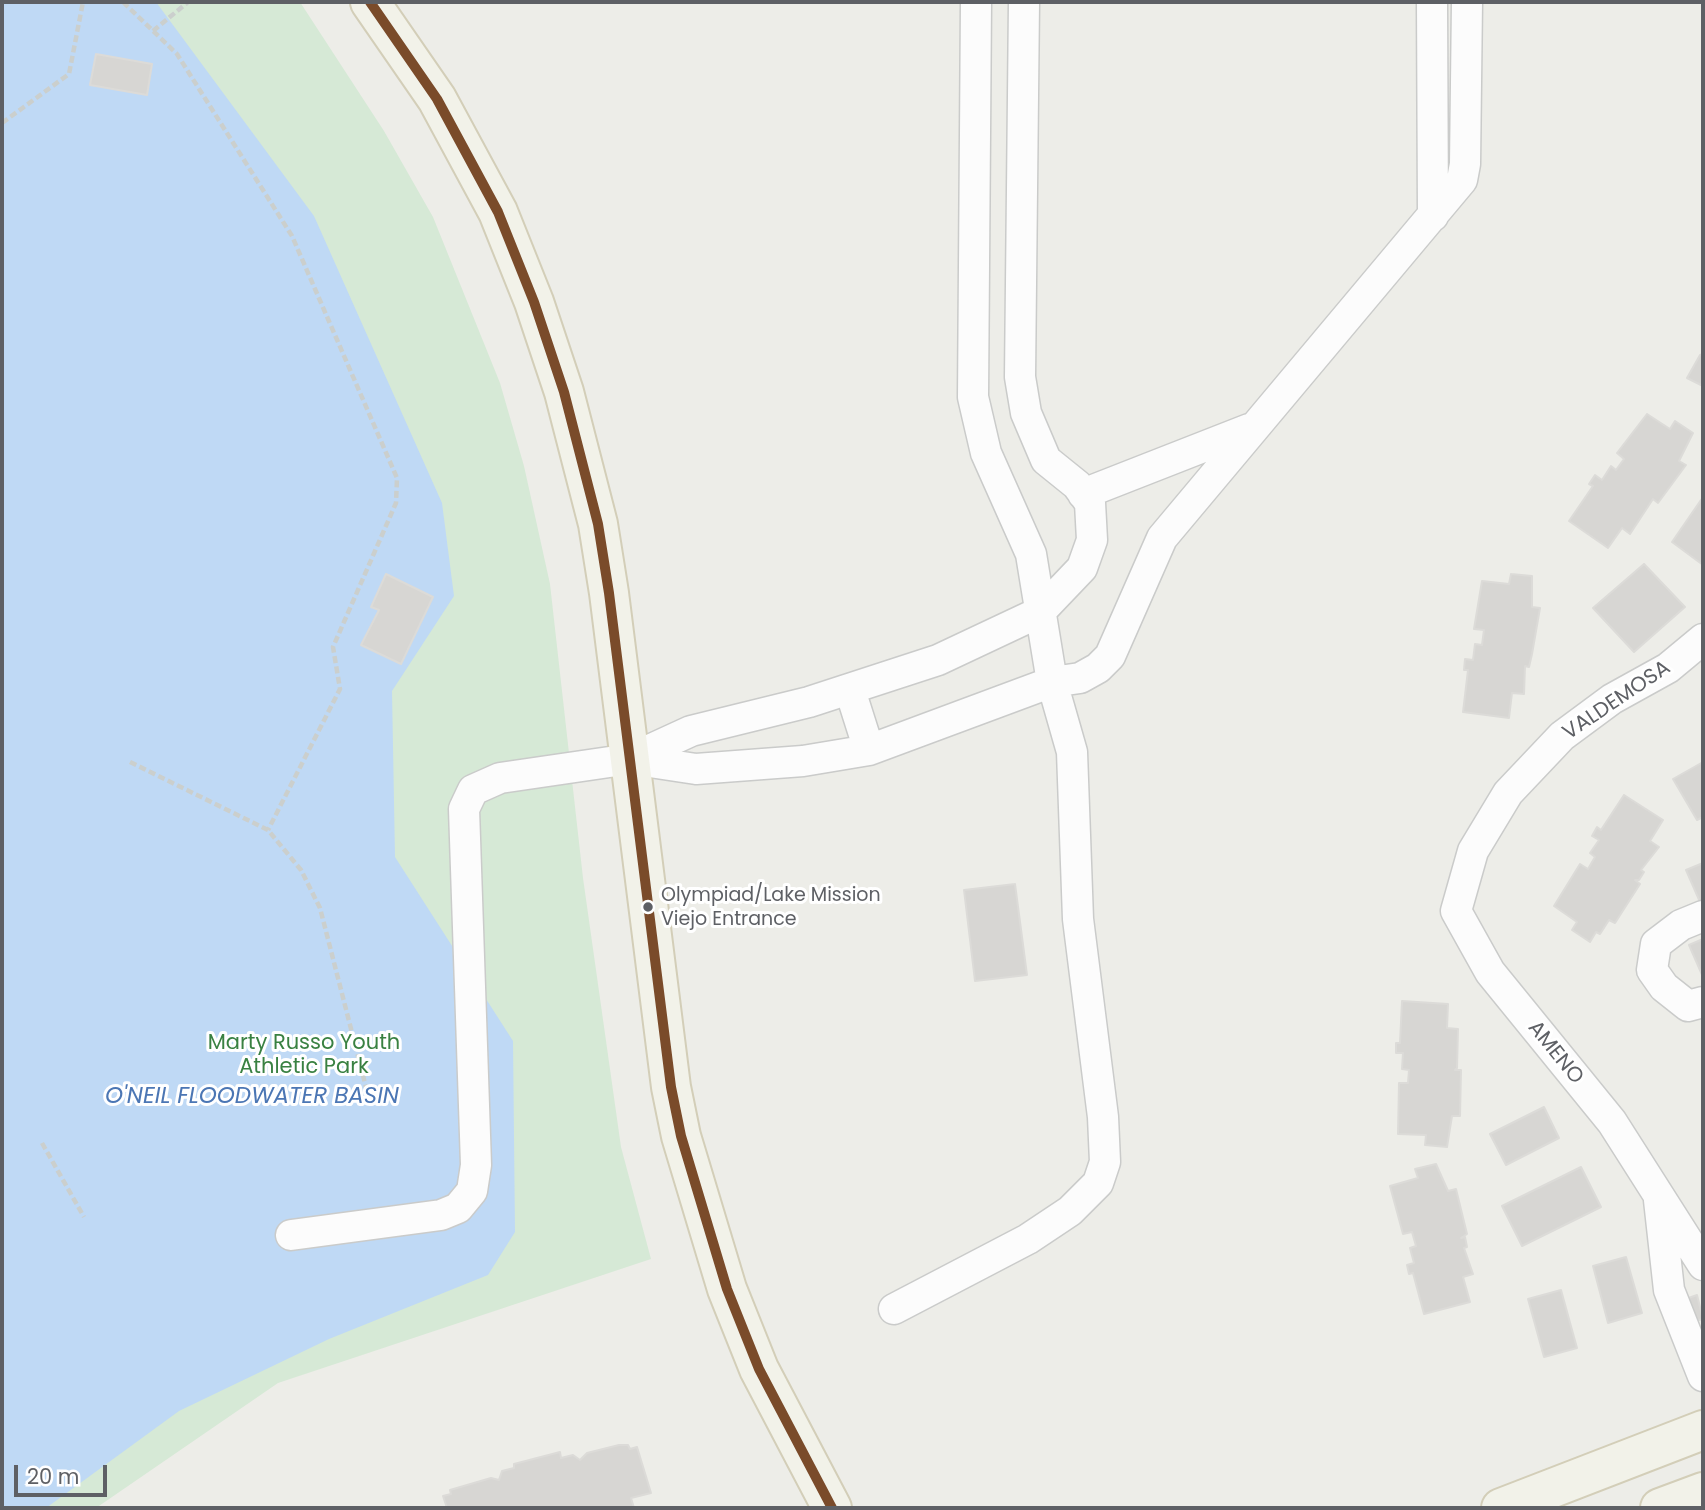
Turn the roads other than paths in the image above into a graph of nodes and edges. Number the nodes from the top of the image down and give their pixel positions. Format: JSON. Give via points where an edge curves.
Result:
{"nodes":[{"id":1,"x":370,"y":2,"type":"edge"},
{"id":2,"x":976,"y":2,"type":"edge"},
{"id":3,"x":1024,"y":2,"type":"edge"},
{"id":4,"x":1432,"y":2,"type":"edge"},
{"id":5,"x":1467,"y":2,"type":"edge"},
{"id":6,"x":1433,"y":216,"type":"junction"},
{"id":7,"x":1253,"y":428,"type":"junction"},
{"id":8,"x":1083,"y":494,"type":"junction"},
{"id":9,"x":1040,"y":612,"type":"junction"},
{"id":10,"x":1703,"y":639,"type":"edge"},
{"id":11,"x":1052,"y":682,"type":"junction"},
{"id":12,"x":850,"y":690,"type":"junction"},
{"id":13,"x":869,"y":750,"type":"junction"},
{"id":14,"x":630,"y":760,"type":"junction"},
{"id":15,"x":1456,"y":911,"type":"joint"},
{"id":16,"x":1703,"y":916,"type":"edge"},
{"id":17,"x":1703,"y":1002,"type":"edge"},
{"id":18,"x":1658,"y":1193,"type":"junction"},
{"id":19,"x":291,"y":1235,"type":"dead end"},
{"id":20,"x":1703,"y":1265,"type":"edge"},
{"id":21,"x":1703,"y":1277,"type":"edge"},
{"id":22,"x":1670,"y":1290,"type":"junction"},
{"id":23,"x":894,"y":1310,"type":"dead end"},
{"id":24,"x":1703,"y":1376,"type":"edge"},
{"id":25,"x":1703,"y":1430,"type":"edge"},
{"id":26,"x":1703,"y":1492,"type":"edge"},
{"id":27,"x":832,"y":1508,"type":"edge"},
{"id":28,"x":1501,"y":1508,"type":"edge"},
{"id":29,"x":1660,"y":1508,"type":"edge"}],
"edges":[{"from":1,"to":14,"type":"main road","via":[[437,99],[498,212],[565,392],[598,524]]},
{"from":2,"to":9,"type":"street","via":[[973,397],[986,453],[1031,554]]},
{"from":3,"to":8,"type":"street","via":[[1020,377],[1026,413],[1046,460]]},
{"from":4,"to":6,"type":"street"},
{"from":5,"to":6,"type":"street","via":[[1465,164],[1462,180]]},
{"from":6,"to":7,"type":"street"},
{"from":7,"to":8,"type":"street"},
{"from":7,"to":11,"type":"street","via":[[1162,538],[1110,656],[1080,678]]},
{"from":8,"to":9,"type":"street","via":[[1093,518],[1092,540],[1082,568]]},
{"from":9,"to":11,"type":"street"},
{"from":9,"to":12,"type":"street","via":[[937,660]]},
{"from":10,"to":15,"type":"street","name":"VALDEMOSA","via":[[1562,736],[1508,793],[1473,852]]},
{"from":11,"to":13,"type":"street"},
{"from":11,"to":23,"type":"street","via":[[1073,763],[1077,919],[1105,1163],[1098,1183],[1070,1211],[1028,1239]]},
{"from":12,"to":13,"type":"street"},
{"from":12,"to":14,"type":"street","via":[[691,731]]},
{"from":13,"to":14,"type":"street","via":[[803,761],[696,769]]},
{"from":14,"to":19,"type":"street","via":[[492,780],[473,790],[465,802],[476,1165],[470,1196],[441,1215]]},
{"from":14,"to":27,"type":"main road","via":[[681,1136],[727,1289],[759,1369]]},
{"from":15,"to":18,"type":"street","name":"AMENO","via":[[1490,972],[1612,1122]]},
{"from":16,"to":17,"type":"street","via":[[1681,925],[1656,944],[1652,970],[1664,987],[1688,1006]]},
{"from":18,"to":20,"type":"street","name":"AMENO"},
{"from":18,"to":22,"type":"street","name":"AMENO"},
{"from":21,"to":22,"type":"street"},
{"from":22,"to":24,"type":"street","name":"AMENO"},
{"from":25,"to":28,"type":"main road"},
{"from":26,"to":29,"type":"main road"}]}
